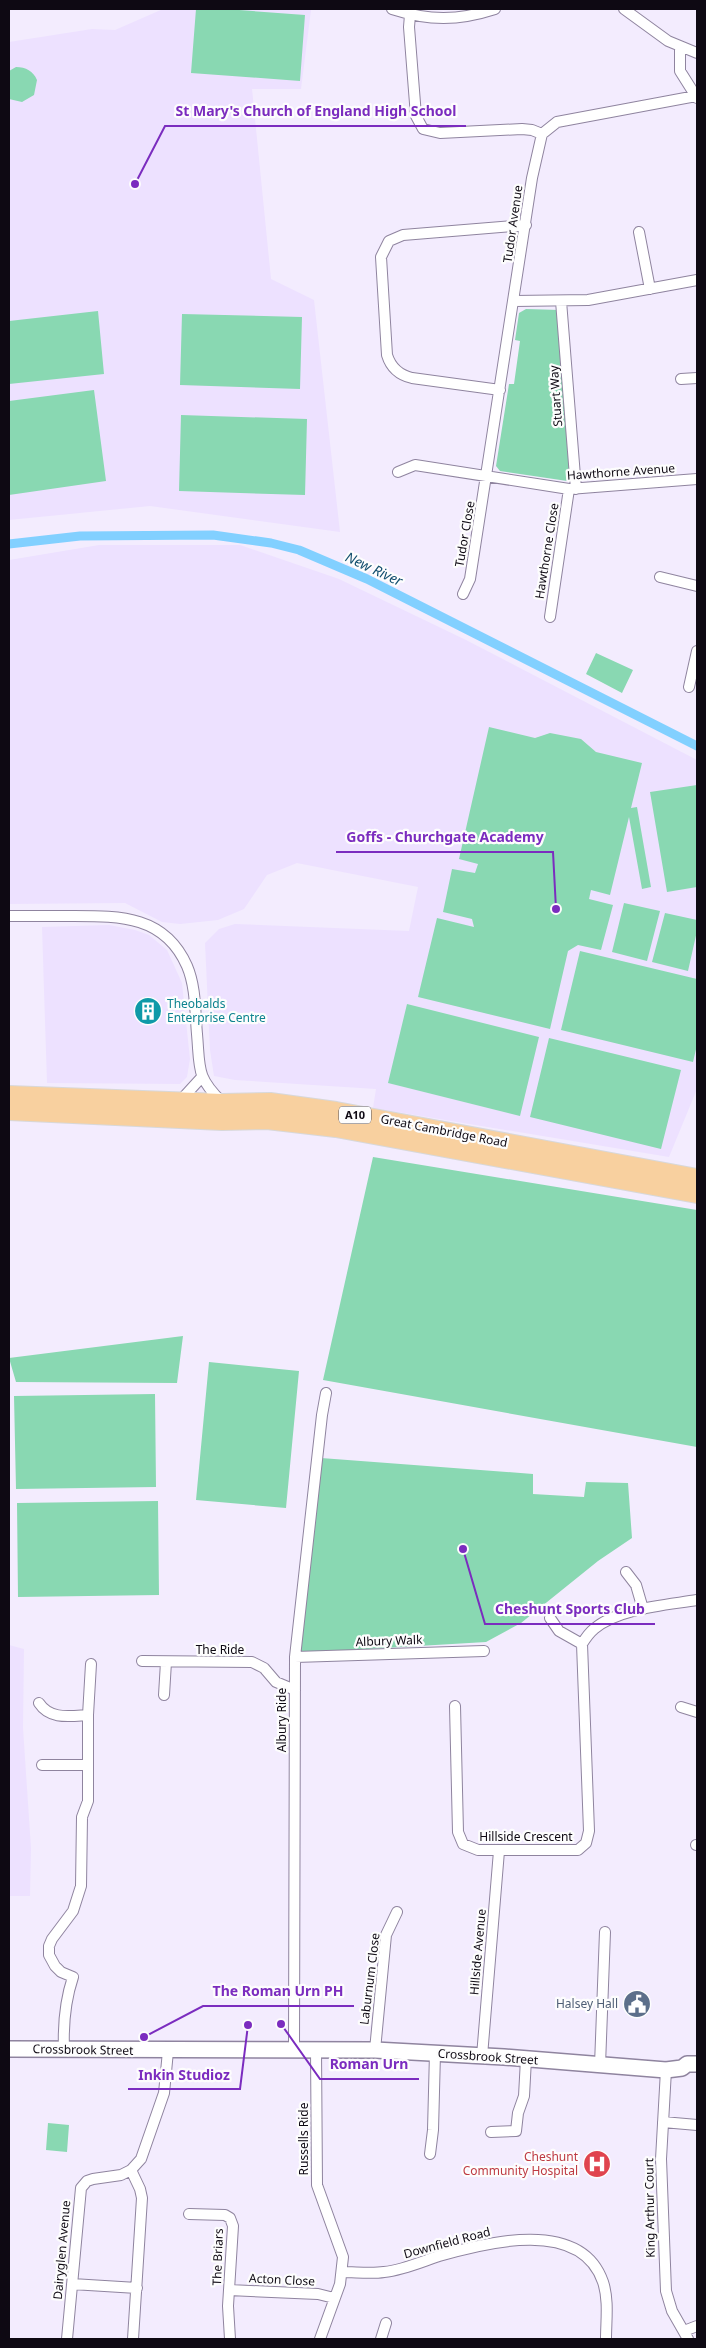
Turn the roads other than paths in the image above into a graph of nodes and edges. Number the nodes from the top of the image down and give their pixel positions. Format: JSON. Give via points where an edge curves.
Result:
{"nodes":[{"id":1,"x":392,"y":9,"type":"edge"},
{"id":2,"x":495,"y":9,"type":"edge"},
{"id":3,"x":624,"y":9,"type":"edge"},
{"id":4,"x":410,"y":15,"type":"junction"},
{"id":5,"x":680,"y":47,"type":"junction"},
{"id":6,"x":697,"y":53,"type":"edge"},
{"id":7,"x":697,"y":97,"type":"edge"},
{"id":8,"x":542,"y":134,"type":"junction"},
{"id":9,"x":526,"y":225,"type":"junction"},
{"id":10,"x":639,"y":232,"type":"dead end"},
{"id":11,"x":697,"y":280,"type":"edge"},
{"id":12,"x":650,"y":289,"type":"junction"},
{"id":13,"x":514,"y":301,"type":"junction"},
{"id":14,"x":561,"y":302,"type":"junction"},
{"id":15,"x":697,"y":378,"type":"edge"},
{"id":16,"x":680,"y":379,"type":"dead end"},
{"id":17,"x":500,"y":390,"type":"junction"},
{"id":18,"x":398,"y":472,"type":"dead end"},
{"id":19,"x":488,"y":476,"type":"junction"},
{"id":20,"x":697,"y":479,"type":"edge"},
{"id":21,"x":572,"y":489,"type":"junction"},
{"id":22,"x":660,"y":577,"type":"dead end"},
{"id":23,"x":697,"y":586,"type":"edge"},
{"id":24,"x":463,"y":594,"type":"dead end"},
{"id":25,"x":550,"y":617,"type":"dead end"},
{"id":26,"x":697,"y":652,"type":"edge"},
{"id":27,"x":689,"y":687,"type":"dead end"},
{"id":28,"x":9,"y":916,"type":"edge"},
{"id":29,"x":201,"y":1078,"type":"junction"},
{"id":30,"x":9,"y":1095,"type":"edge"},
{"id":31,"x":179,"y":1102,"type":"junction"},
{"id":32,"x":222,"y":1103,"type":"junction"},
{"id":33,"x":9,"y":1111,"type":"edge"},
{"id":34,"x":697,"y":1178,"type":"edge"},
{"id":35,"x":697,"y":1194,"type":"edge"},
{"id":36,"x":326,"y":1393,"type":"dead end"},
{"id":37,"x":626,"y":1572,"type":"dead end"},
{"id":38,"x":697,"y":1600,"type":"edge"},
{"id":39,"x":643,"y":1609,"type":"junction"},
{"id":40,"x":550,"y":1618,"type":"dead end"},
{"id":41,"x":582,"y":1644,"type":"junction"},
{"id":42,"x":484,"y":1651,"type":"dead end"},
{"id":43,"x":294,"y":1657,"type":"junction"},
{"id":44,"x":142,"y":1661,"type":"dead end"},
{"id":45,"x":166,"y":1662,"type":"junction"},
{"id":46,"x":91,"y":1664,"type":"dead end"},
{"id":47,"x":295,"y":1690,"type":"junction"},
{"id":48,"x":164,"y":1695,"type":"dead end"},
{"id":49,"x":39,"y":1703,"type":"dead end"},
{"id":50,"x":455,"y":1706,"type":"dead end"},
{"id":51,"x":681,"y":1707,"type":"dead end"},
{"id":52,"x":697,"y":1712,"type":"edge"},
{"id":53,"x":88,"y":1715,"type":"junction"},
{"id":54,"x":42,"y":1765,"type":"dead end"},
{"id":55,"x":88,"y":1765,"type":"junction"},
{"id":56,"x":499,"y":1851,"type":"junction"},
{"id":57,"x":396,"y":1912,"type":"dead end"},
{"id":58,"x":605,"y":1932,"type":"dead end"},
{"id":59,"x":9,"y":2049,"type":"edge"},
{"id":60,"x":294,"y":2049,"type":"junction"},
{"id":61,"x":64,"y":2050,"type":"junction"},
{"id":62,"x":316,"y":2050,"type":"junction"},
{"id":63,"x":375,"y":2050,"type":"junction"},
{"id":64,"x":168,"y":2051,"type":"junction"},
{"id":65,"x":435,"y":2053,"type":"junction"},
{"id":66,"x":482,"y":2056,"type":"junction"},
{"id":67,"x":526,"y":2059,"type":"junction"},
{"id":68,"x":600,"y":2064,"type":"junction"},
{"id":69,"x":697,"y":2064,"type":"edge"},
{"id":70,"x":690,"y":2069,"type":"edge"},
{"id":71,"x":666,"y":2070,"type":"junction"},
{"id":72,"x":663,"y":2122,"type":"junction"},
{"id":73,"x":697,"y":2125,"type":"edge"},
{"id":74,"x":491,"y":2132,"type":"dead end"},
{"id":75,"x":430,"y":2154,"type":"dead end"},
{"id":76,"x":131,"y":2170,"type":"junction"},
{"id":77,"x":189,"y":2214,"type":"dead end"},
{"id":78,"x":342,"y":2272,"type":"junction"},
{"id":79,"x":72,"y":2284,"type":"junction"},
{"id":80,"x":137,"y":2288,"type":"junction"},
{"id":81,"x":229,"y":2290,"type":"junction"},
{"id":82,"x":334,"y":2298,"type":"junction"},
{"id":83,"x":386,"y":2323,"type":"dead end"},
{"id":84,"x":697,"y":2326,"type":"edge"},
{"id":85,"x":686,"y":2335,"type":"edge"},
{"id":86,"x":67,"y":2339,"type":"edge"},
{"id":87,"x":133,"y":2339,"type":"edge"},
{"id":88,"x":230,"y":2339,"type":"edge"},
{"id":89,"x":320,"y":2339,"type":"edge"},
{"id":90,"x":381,"y":2339,"type":"edge"},
{"id":91,"x":606,"y":2339,"type":"edge"}],
"edges":[{"from":1,"to":4,"type":"street"},
{"from":2,"to":4,"type":"street","via":[[458,17]]},
{"from":3,"to":5,"type":"street"},
{"from":4,"to":8,"type":"street","via":[[416,116],[423,129],[440,133],[528,129]]},
{"from":5,"to":6,"type":"street"},
{"from":5,"to":7,"type":"street","via":[[680,70]]},
{"from":7,"to":8,"type":"street","via":[[557,122]]},
{"from":8,"to":9,"type":"street","name":"Tudor Avenue","via":[[536,152]]},
{"from":9,"to":13,"type":"street","name":"Tudor Avenue"},
{"from":9,"to":17,"type":"street","via":[[403,235],[389,241],[380,257],[387,355],[393,368],[412,378]]},
{"from":10,"to":12,"type":"street"},
{"from":11,"to":12,"type":"street"},
{"from":12,"to":14,"type":"street"},
{"from":13,"to":14,"type":"street"},
{"from":13,"to":17,"type":"street","name":"Tudor Avenue"},
{"from":14,"to":21,"type":"street","name":"Stuart Way"},
{"from":15,"to":16,"type":"street"},
{"from":17,"to":19,"type":"street","name":"Tudor Avenue"},
{"from":18,"to":19,"type":"street","name":"Hawthorne Avenue","via":[[415,465]]},
{"from":19,"to":21,"type":"street","name":"Hawthorne Avenue"},
{"from":19,"to":24,"type":"street","name":"Tudor Close","via":[[470,579]]},
{"from":20,"to":21,"type":"street","name":"Hawthorne Avenue"},
{"from":21,"to":25,"type":"street","name":"Hawthorne Close"},
{"from":22,"to":23,"type":"street"},
{"from":26,"to":27,"type":"street"},
{"from":28,"to":29,"type":"street","via":[[124,917],[161,932],[176,947],[193,987]]},
{"from":29,"to":31,"type":"street"},
{"from":29,"to":32,"type":"street"},
{"from":30,"to":31,"type":"highway","name":"Great Cambridge Road","number":"A10"},
{"from":31,"to":32,"type":"highway","name":"Great Cambridge Road","number":"A10"},
{"from":32,"to":34,"type":"highway","name":"Great Cambridge Road","number":"A10","via":[[270,1102],[336,1111]]},
{"from":33,"to":35,"type":"highway","name":"Great Cambridge Road","number":"A10","via":[[293,1122]]},
{"from":36,"to":43,"type":"street","name":"Albury Ride"},
{"from":37,"to":39,"type":"street","via":[[636,1585]]},
{"from":38,"to":39,"type":"street"},
{"from":39,"to":41,"type":"street","via":[[605,1621]]},
{"from":40,"to":41,"type":"street","via":[[559,1631]]},
{"from":41,"to":56,"type":"street","name":"Hillside Crescent","via":[[588,1838],[581,1848],[572,1852]]},
{"from":42,"to":43,"type":"street","name":"Albury Walk"},
{"from":43,"to":47,"type":"street","name":"Albury Ride"},
{"from":44,"to":45,"type":"street","name":"The Ride"},
{"from":45,"to":47,"type":"street","name":"The Ride","via":[[252,1662],[264,1668],[276,1682]]},
{"from":45,"to":48,"type":"street"},
{"from":46,"to":53,"type":"street"},
{"from":47,"to":60,"type":"street","name":"Albury Ride"},
{"from":49,"to":53,"type":"street","via":[[44,1710],[54,1714]]},
{"from":50,"to":56,"type":"street","name":"Hillside Crescent","via":[[459,1836],[466,1847],[474,1850]]},
{"from":51,"to":52,"type":"street"},
{"from":53,"to":55,"type":"street"},
{"from":54,"to":55,"type":"street"},
{"from":55,"to":61,"type":"street","via":[[88,1800],[81,1832],[81,1886],[73,1911],[49,1946],[49,1955],[55,1966],[73,1977],[64,2011]]},
{"from":56,"to":66,"type":"street","name":"Hillside Avenue"},
{"from":57,"to":63,"type":"street","name":"Laburnum Close","via":[[386,1935]]},
{"from":58,"to":68,"type":"street"},
{"from":59,"to":61,"type":"main road","name":"Crossbrook Street"},
{"from":60,"to":62,"type":"main road","name":"Crossbrook Street"},
{"from":60,"to":64,"type":"main road","name":"Crossbrook Street"},
{"from":61,"to":64,"type":"main road","name":"Crossbrook Street"},
{"from":62,"to":63,"type":"main road","name":"Crossbrook Street"},
{"from":62,"to":78,"type":"street","name":"Russells Ride","via":[[317,2185],[343,2256]]},
{"from":63,"to":65,"type":"main road","name":"Crossbrook Street"},
{"from":64,"to":76,"type":"street","via":[[164,2093],[147,2145]]},
{"from":65,"to":66,"type":"main road","name":"Crossbrook Street"},
{"from":65,"to":75,"type":"street"},
{"from":66,"to":67,"type":"main road","name":"Crossbrook Street"},
{"from":67,"to":68,"type":"main road","name":"Crossbrook Street"},
{"from":67,"to":74,"type":"street","via":[[524,2096],[516,2131]]},
{"from":68,"to":71,"type":"main road","name":"Crossbrook Street"},
{"from":69,"to":70,"type":"main road","name":"Crossbrook Street","via":[[687,2064]]},
{"from":70,"to":71,"type":"main road","name":"Crossbrook Street"},
{"from":71,"to":72,"type":"street","name":"King Arthur Court"},
{"from":72,"to":73,"type":"street"},
{"from":72,"to":85,"type":"street","name":"King Arthur Court","via":[[666,2291],[672,2312]]},
{"from":76,"to":79,"type":"street","name":"Dairyglen Avenue","via":[[121,2175],[93,2179],[81,2188]]},
{"from":76,"to":80,"type":"street","via":[[142,2198]]},
{"from":77,"to":81,"type":"street","name":"The Briars","via":[[225,2215],[230,2218],[233,2226]]},
{"from":78,"to":82,"type":"street","name":"Russells Ride"},
{"from":78,"to":91,"type":"street","name":"Downfield Road","via":[[384,2272],[469,2248],[515,2241],[561,2244],[589,2259],[603,2282]]},
{"from":79,"to":80,"type":"street"},
{"from":79,"to":86,"type":"street","name":"Dairyglen Avenue"},
{"from":80,"to":87,"type":"street"},
{"from":81,"to":82,"type":"street","name":"Acton Close","via":[[318,2294]]},
{"from":81,"to":88,"type":"street","name":"The Briars"},
{"from":82,"to":89,"type":"street","name":"Russells Ride"},
{"from":83,"to":90,"type":"street"},
{"from":84,"to":85,"type":"street"}]}
